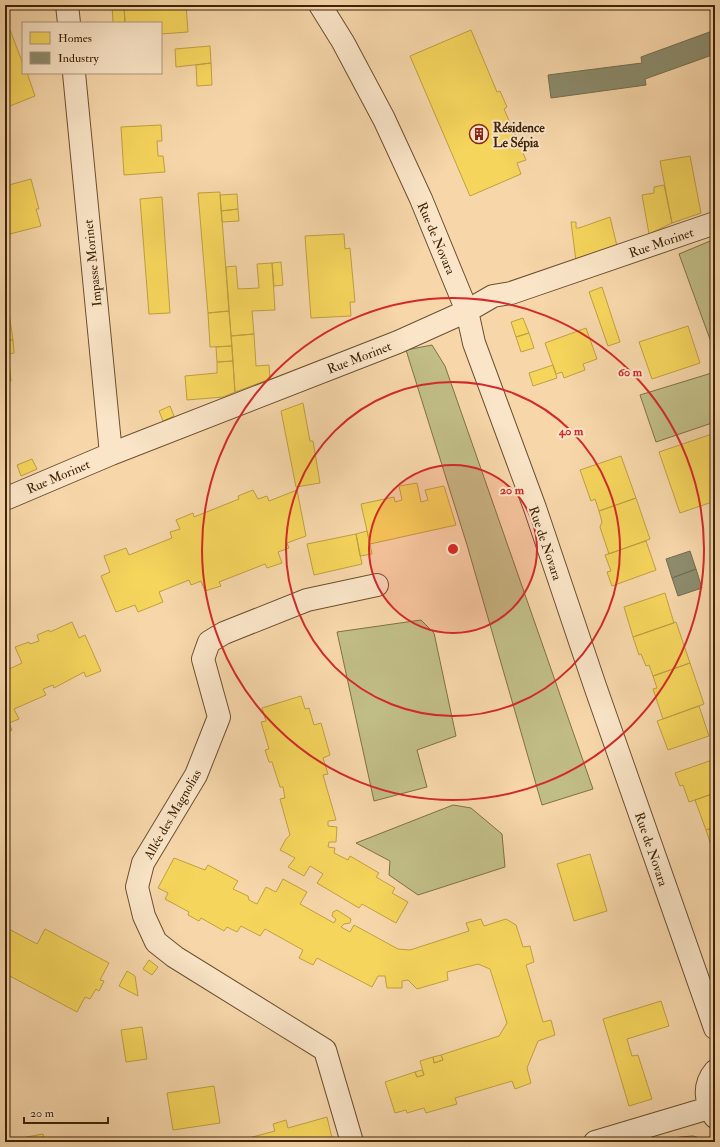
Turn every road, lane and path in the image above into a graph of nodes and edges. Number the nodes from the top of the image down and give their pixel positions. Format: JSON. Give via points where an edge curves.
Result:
{"nodes":[{"id":1,"x":67,"y":5,"type":"edge"},
{"id":2,"x":320,"y":5,"type":"edge"},
{"id":3,"x":69,"y":22,"type":"edge"},
{"id":4,"x":74,"y":74,"type":"edge"},
{"id":5,"x":715,"y":223,"type":"edge"},
{"id":6,"x":467,"y":311,"type":"junction"},
{"id":7,"x":111,"y":454,"type":"junction"},
{"id":8,"x":5,"y":499,"type":"edge"},
{"id":9,"x":377,"y":585,"type":"dead end"},
{"id":10,"x":715,"y":1028,"type":"edge"},
{"id":11,"x":715,"y":1071,"type":"edge"},
{"id":12,"x":712,"y":1113,"type":"edge"},
{"id":13,"x":352,"y":1142,"type":"edge"},
{"id":14,"x":595,"y":1142,"type":"edge"}],
"edges":[{"from":1,"to":3,"type":"street"},
{"from":2,"to":6,"type":"street","name":"Rue de Novara","via":[[384,119],[421,199]]},
{"from":4,"to":7,"type":"street","name":"Impasse Morinet"},
{"from":5,"to":6,"type":"street","name":"Rue Morinet","via":[[493,296]]},
{"from":6,"to":7,"type":"street","name":"Rue Morinet","via":[[398,342]]},
{"from":6,"to":10,"type":"street","name":"Rue de Novara","via":[[474,343],[535,508]]},
{"from":7,"to":8,"type":"street","name":"Rue Morinet"},
{"from":9,"to":13,"type":"street","name":"Allée des Magnolias","via":[[307,600],[224,633],[209,642],[203,659],[219,717],[196,775],[143,863],[137,887],[144,916],[156,942],[325,1050]]},
{"from":11,"to":12,"type":"street","via":[[707,1086],[706,1097]]},
{"from":12,"to":14,"type":"street"}]}
